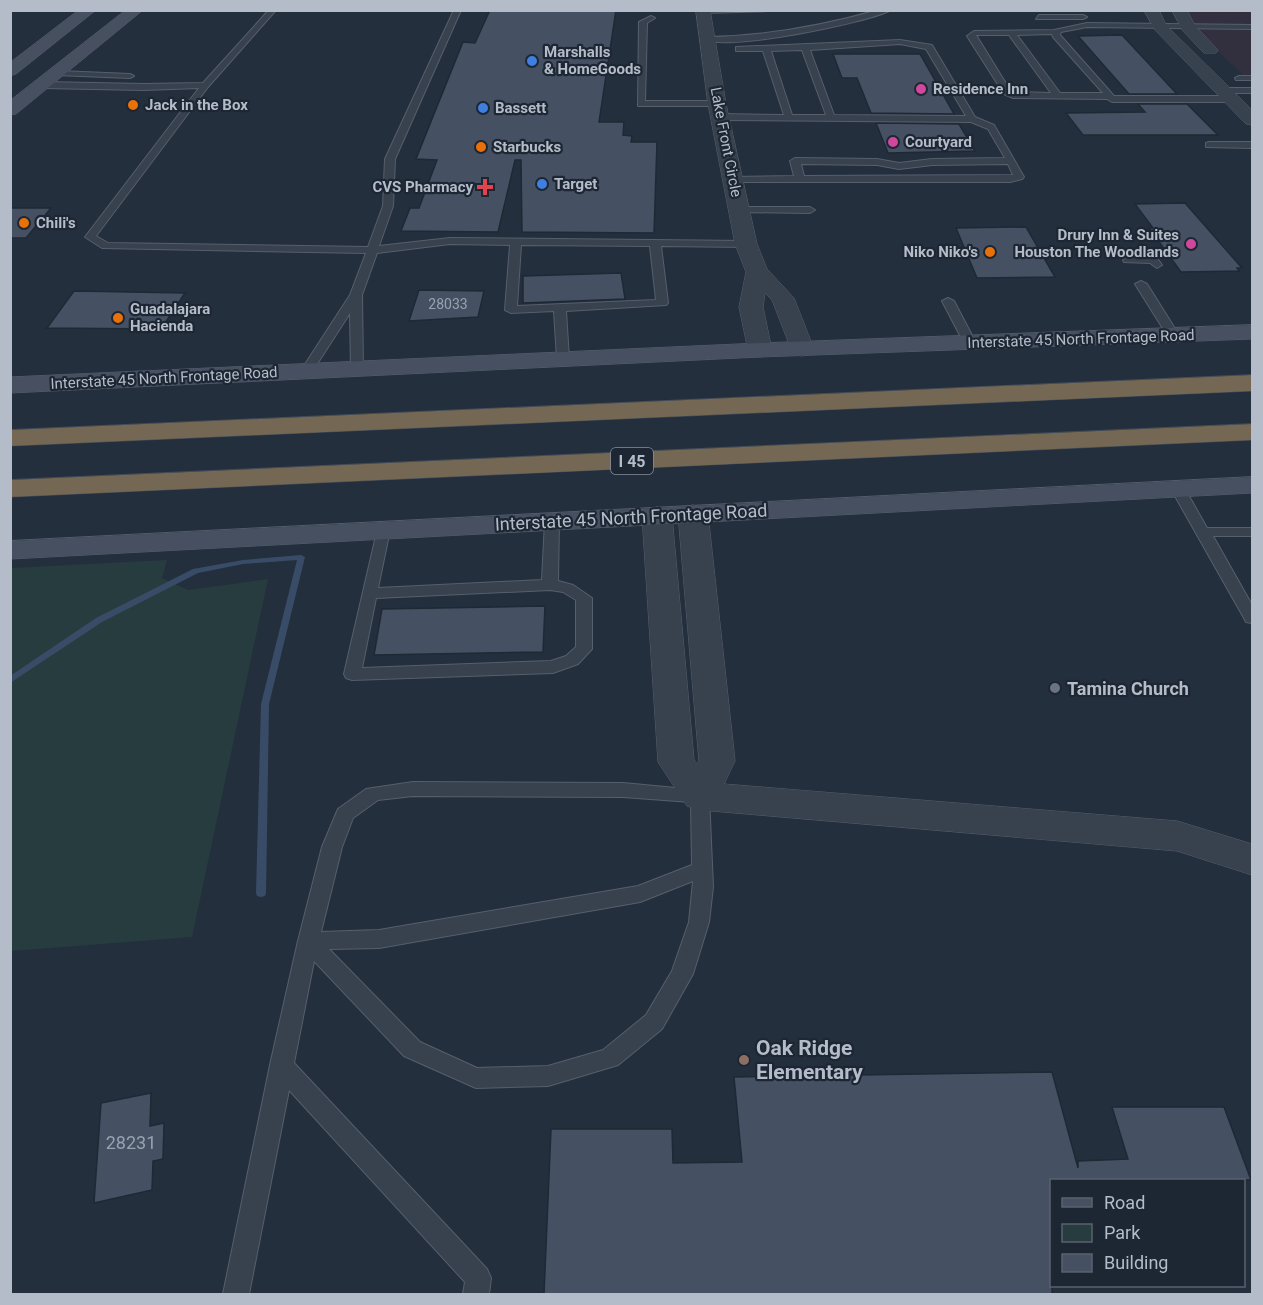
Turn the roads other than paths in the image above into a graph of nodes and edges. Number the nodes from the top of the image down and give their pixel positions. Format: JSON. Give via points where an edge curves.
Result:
{"nodes":[{"id":1,"x":89,"y":10,"type":"edge"},
{"id":2,"x":136,"y":10,"type":"edge"},
{"id":3,"x":273,"y":10,"type":"edge"},
{"id":4,"x":458,"y":10,"type":"edge"},
{"id":5,"x":798,"y":10,"type":"edge"},
{"id":6,"x":888,"y":10,"type":"edge"},
{"id":7,"x":1151,"y":10,"type":"edge"},
{"id":8,"x":1179,"y":10,"type":"edge"},
{"id":9,"x":703,"y":11,"type":"edge"},
{"id":10,"x":1039,"y":17,"type":"dead end"},
{"id":11,"x":651,"y":18,"type":"dead end"},
{"id":12,"x":1105,"y":26,"type":"junction"},
{"id":13,"x":1160,"y":27,"type":"junction"},
{"id":14,"x":1188,"y":27,"type":"junction"},
{"id":15,"x":1252,"y":27,"type":"edge"},
{"id":16,"x":1011,"y":32,"type":"junction"},
{"id":17,"x":1057,"y":32,"type":"junction"},
{"id":18,"x":712,"y":46,"type":"junction"},
{"id":19,"x":805,"y":48,"type":"junction"},
{"id":20,"x":731,"y":49,"type":"dead end"},
{"id":21,"x":766,"y":49,"type":"junction"},
{"id":22,"x":1236,"y":71,"type":"edge"},
{"id":23,"x":59,"y":73,"type":"junction"},
{"id":24,"x":142,"y":76,"type":"dead end"},
{"id":25,"x":153,"y":77,"type":"dead end"},
{"id":26,"x":40,"y":79,"type":"junction"},
{"id":27,"x":12,"y":81,"type":"edge"},
{"id":28,"x":205,"y":85,"type":"junction"},
{"id":29,"x":1252,"y":91,"type":"edge"},
{"id":30,"x":1057,"y":95,"type":"junction"},
{"id":31,"x":1226,"y":95,"type":"junction"},
{"id":32,"x":1108,"y":96,"type":"junction"},
{"id":33,"x":10,"y":110,"type":"edge"},
{"id":34,"x":719,"y":111,"type":"junction"},
{"id":35,"x":789,"y":118,"type":"junction"},
{"id":36,"x":831,"y":118,"type":"junction"},
{"id":37,"x":972,"y":118,"type":"junction"},
{"id":38,"x":1252,"y":120,"type":"edge"},
{"id":39,"x":1209,"y":145,"type":"dead end"},
{"id":40,"x":1252,"y":145,"type":"edge"},
{"id":41,"x":894,"y":160,"type":"dead end"},
{"id":42,"x":916,"y":160,"type":"dead end"},
{"id":43,"x":1011,"y":161,"type":"junction"},
{"id":44,"x":877,"y":162,"type":"junction"},
{"id":45,"x":928,"y":162,"type":"junction"},
{"id":46,"x":800,"y":179,"type":"junction"},
{"id":47,"x":732,"y":180,"type":"junction"},
{"id":48,"x":739,"y":210,"type":"junction"},
{"id":49,"x":810,"y":210,"type":"dead end"},
{"id":50,"x":516,"y":241,"type":"junction"},
{"id":51,"x":655,"y":243,"type":"junction"},
{"id":52,"x":746,"y":244,"type":"junction"},
{"id":53,"x":373,"y":250,"type":"junction"},
{"id":54,"x":1128,"y":260,"type":"dead end"},
{"id":55,"x":1157,"y":265,"type":"dead end"},
{"id":56,"x":757,"y":272,"type":"junction"},
{"id":57,"x":1142,"y":284,"type":"dead end"},
{"id":58,"x":356,"y":295,"type":"junction"},
{"id":59,"x":948,"y":301,"type":"dead end"},
{"id":60,"x":560,"y":308,"type":"junction"},
{"id":61,"x":1252,"y":332,"type":"edge"},
{"id":62,"x":1173,"y":335,"type":"junction"},
{"id":63,"x":970,"y":344,"type":"junction"},
{"id":64,"x":802,"y":349,"type":"junction"},
{"id":65,"x":760,"y":350,"type":"junction"},
{"id":66,"x":563,"y":359,"type":"junction"},
{"id":67,"x":10,"y":369,"type":"edge"},
{"id":68,"x":357,"y":370,"type":"junction"},
{"id":69,"x":306,"y":372,"type":"junction"},
{"id":70,"x":239,"y":374,"type":"junction"},
{"id":71,"x":1252,"y":383,"type":"edge"},
{"id":72,"x":10,"y":385,"type":"edge"},
{"id":73,"x":1252,"y":432,"type":"edge"},
{"id":74,"x":10,"y":438,"type":"edge"},
{"id":75,"x":1252,"y":486,"type":"edge"},
{"id":76,"x":10,"y":489,"type":"edge"},
{"id":77,"x":1178,"y":489,"type":"junction"},
{"id":78,"x":693,"y":514,"type":"junction"},
{"id":79,"x":657,"y":516,"type":"junction"},
{"id":80,"x":552,"y":521,"type":"junction"},
{"id":81,"x":383,"y":530,"type":"junction"},
{"id":82,"x":1203,"y":532,"type":"junction"},
{"id":83,"x":1252,"y":532,"type":"edge"},
{"id":84,"x":65,"y":547,"type":"junction"},
{"id":85,"x":10,"y":550,"type":"edge"},
{"id":86,"x":10,"y":557,"type":"edge"},
{"id":87,"x":550,"y":585,"type":"junction"},
{"id":88,"x":369,"y":593,"type":"junction"},
{"id":89,"x":1252,"y":618,"type":"edge"},
{"id":90,"x":700,"y":796,"type":"junction"},
{"id":91,"x":1252,"y":860,"type":"edge"},
{"id":92,"x":702,"y":869,"type":"junction"},
{"id":93,"x":308,"y":941,"type":"junction"},
{"id":94,"x":281,"y":1065,"type":"junction"},
{"id":95,"x":236,"y":1294,"type":"edge"},
{"id":96,"x":476,"y":1294,"type":"edge"}],
"edges":[{"from":1,"to":27,"type":"main road"},
{"from":2,"to":23,"type":"main road"},
{"from":3,"to":28,"type":"lane"},
{"from":4,"to":53,"type":"lane","via":[[390,159],[388,206]]},
{"from":5,"to":9,"type":"lane"},
{"from":6,"to":18,"type":"lane","via":[[829,27]]},
{"from":7,"to":13,"type":"street"},
{"from":8,"to":14,"type":"street"},
{"from":9,"to":18,"type":"street","name":"Lake Front Circle"},
{"from":10,"to":12,"type":"lane","via":[[1100,17]]},
{"from":11,"to":34,"type":"lane","via":[[642,22],[641,104]]},
{"from":12,"to":13,"type":"lane"},
{"from":12,"to":17,"type":"lane","via":[[1069,27]]},
{"from":13,"to":14,"type":"lane"},
{"from":13,"to":31,"type":"street"},
{"from":14,"to":15,"type":"lane"},
{"from":14,"to":22,"type":"street"},
{"from":16,"to":17,"type":"lane"},
{"from":16,"to":30,"type":"lane"},
{"from":16,"to":30,"type":"lane","via":[[971,36],[1007,92]]},
{"from":17,"to":32,"type":"lane"},
{"from":18,"to":34,"type":"street","name":"Lake Front Circle"},
{"from":19,"to":21,"type":"lane"},
{"from":19,"to":36,"type":"lane"},
{"from":19,"to":37,"type":"lane","via":[[900,42],[928,47]]},
{"from":20,"to":21,"type":"lane"},
{"from":21,"to":35,"type":"lane"},
{"from":22,"to":29,"type":"street"},
{"from":23,"to":24,"type":"lane"},
{"from":23,"to":26,"type":"main road"},
{"from":25,"to":28,"type":"lane","via":[[186,78]]},
{"from":26,"to":27,"type":"main road"},
{"from":26,"to":28,"type":"lane","via":[[144,87]]},
{"from":26,"to":33,"type":"main road"},
{"from":28,"to":53,"type":"lane","via":[[90,237],[106,246]]},
{"from":29,"to":31,"type":"lane"},
{"from":30,"to":32,"type":"lane"},
{"from":31,"to":32,"type":"lane","via":[[1112,99]]},
{"from":31,"to":38,"type":"street"},
{"from":34,"to":35,"type":"lane"},
{"from":34,"to":47,"type":"street","name":"Lake Front Circle"},
{"from":35,"to":36,"type":"lane"},
{"from":36,"to":37,"type":"lane"},
{"from":37,"to":43,"type":"lane","via":[[991,127]]},
{"from":39,"to":40,"type":"lane"},
{"from":41,"to":44,"type":"lane"},
{"from":42,"to":45,"type":"lane"},
{"from":43,"to":45,"type":"lane"},
{"from":43,"to":46,"type":"lane","via":[[1019,177]]},
{"from":44,"to":45,"type":"lane","via":[[906,166]]},
{"from":44,"to":46,"type":"lane","via":[[795,161]]},
{"from":46,"to":47,"type":"lane"},
{"from":47,"to":48,"type":"street","name":"Lake Front Circle"},
{"from":48,"to":49,"type":"lane"},
{"from":48,"to":52,"type":"street","name":"Lake Front Circle"},
{"from":50,"to":51,"type":"lane"},
{"from":50,"to":53,"type":"lane","via":[[450,241]]},
{"from":50,"to":60,"type":"lane","via":[[510,310]]},
{"from":51,"to":52,"type":"lane"},
{"from":51,"to":60,"type":"lane","via":[[662,303]]},
{"from":52,"to":56,"type":"street","name":"Lake Front Circle"},
{"from":53,"to":58,"type":"lane"},
{"from":54,"to":55,"type":"lane","via":[[1153,260]]},
{"from":56,"to":64,"type":"street","name":"Lake Front Circle","via":[[783,298]]},
{"from":56,"to":65,"type":"street","via":[[751,307]]},
{"from":57,"to":62,"type":"lane"},
{"from":58,"to":68,"type":"lane"},
{"from":58,"to":69,"type":"lane"},
{"from":59,"to":63,"type":"lane"},
{"from":60,"to":66,"type":"lane"},
{"from":61,"to":62,"type":"main road","name":"Interstate 45 North Frontage Road"},
{"from":62,"to":63,"type":"main road","name":"Interstate 45 North Frontage Road"},
{"from":63,"to":64,"type":"main road","name":"Interstate 45 North Frontage Road"},
{"from":64,"to":65,"type":"main road","name":"Interstate 45 North Frontage Road"},
{"from":65,"to":66,"type":"main road","name":"Interstate 45 North Frontage Road"},
{"from":66,"to":68,"type":"main road","name":"Interstate 45 North Frontage Road"},
{"from":67,"to":70,"type":"main road"},
{"from":68,"to":69,"type":"main road","name":"Interstate 45 North Frontage Road"},
{"from":69,"to":70,"type":"main road","name":"Interstate 45 North Frontage Road"},
{"from":70,"to":72,"type":"main road","name":"Interstate 45 North Frontage Road"},
{"from":71,"to":74,"type":"highway"},
{"from":73,"to":76,"type":"highway","number":"I 45"},
{"from":75,"to":77,"type":"main road","name":"Interstate 45 North Frontage Road"},
{"from":77,"to":78,"type":"main road","name":"Interstate 45 North Frontage Road"},
{"from":77,"to":82,"type":"lane"},
{"from":78,"to":79,"type":"main road","name":"Interstate 45 North Frontage Road"},
{"from":78,"to":90,"type":"street","via":[[717,761]]},
{"from":79,"to":80,"type":"main road","name":"Interstate 45 North Frontage Road"},
{"from":79,"to":90,"type":"street","via":[[676,762]]},
{"from":80,"to":81,"type":"main road","name":"Interstate 45 North Frontage Road"},
{"from":80,"to":87,"type":"lane"},
{"from":81,"to":84,"type":"main road","name":"Interstate 45 North Frontage Road"},
{"from":81,"to":88,"type":"lane"},
{"from":82,"to":83,"type":"lane"},
{"from":82,"to":89,"type":"lane"},
{"from":84,"to":85,"type":"main road","name":"Interstate 45 North Frontage Road"},
{"from":84,"to":86,"type":"main road"},
{"from":87,"to":88,"type":"lane"},
{"from":87,"to":88,"type":"lane","via":[[567,588],[584,598],[584,649],[572,660],[553,668],[352,674]]},
{"from":90,"to":91,"type":"street","via":[[1177,836]]},
{"from":90,"to":92,"type":"lane"},
{"from":90,"to":93,"type":"lane","via":[[623,790],[413,789],[373,794],[345,814],[332,847]]},
{"from":92,"to":93,"type":"lane","via":[[640,894],[379,939]]},
{"from":92,"to":93,"type":"lane","via":[[699,922],[682,974],[654,1022],[610,1058],[548,1076],[476,1078],[412,1049]]},
{"from":93,"to":94,"type":"lane"},
{"from":94,"to":95,"type":"lane"},
{"from":94,"to":96,"type":"lane","via":[[478,1278]]}]}
